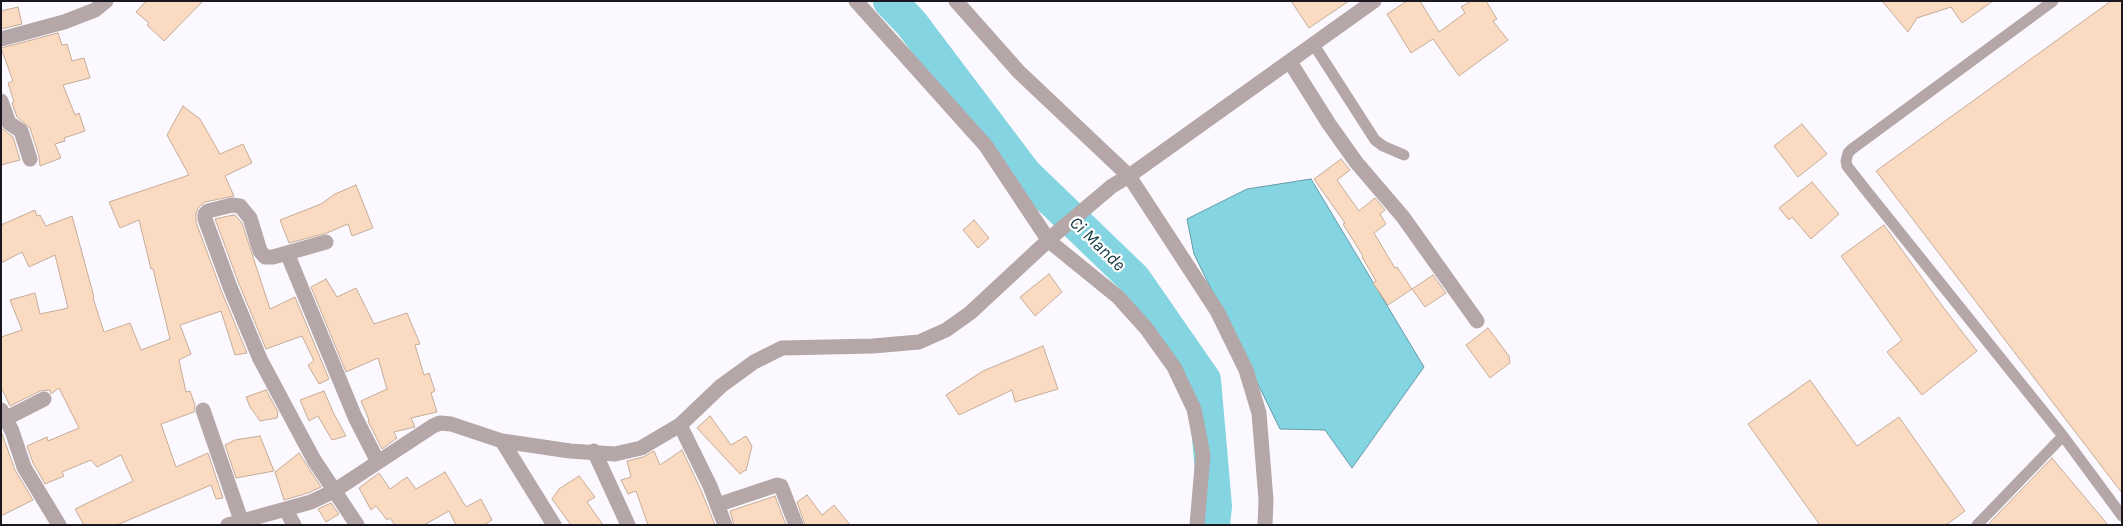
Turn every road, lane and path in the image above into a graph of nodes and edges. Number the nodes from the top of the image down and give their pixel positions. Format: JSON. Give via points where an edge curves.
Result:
{"nodes":[{"id":1,"x":106,"y":1,"type":"edge"},
{"id":2,"x":856,"y":1,"type":"edge"},
{"id":3,"x":956,"y":1,"type":"edge"},
{"id":4,"x":1374,"y":1,"type":"edge"},
{"id":5,"x":2053,"y":1,"type":"edge"},
{"id":6,"x":1,"y":39,"type":"edge"},
{"id":7,"x":1314,"y":45,"type":"junction"},
{"id":8,"x":1290,"y":62,"type":"junction"},
{"id":9,"x":1,"y":101,"type":"edge"},
{"id":10,"x":1404,"y":155,"type":"dead end"},
{"id":11,"x":30,"y":159,"type":"dead end"},
{"id":12,"x":1129,"y":176,"type":"junction"},
{"id":13,"x":1052,"y":238,"type":"junction"},
{"id":14,"x":326,"y":242,"type":"dead end"},
{"id":15,"x":287,"y":253,"type":"junction"},
{"id":16,"x":1477,"y":321,"type":"dead end"},
{"id":17,"x":44,"y":400,"type":"dead end"},
{"id":18,"x":203,"y":410,"type":"dead end"},
{"id":19,"x":3,"y":416,"type":"edge"},
{"id":20,"x":680,"y":425,"type":"junction"},
{"id":21,"x":2063,"y":436,"type":"junction"},
{"id":22,"x":502,"y":441,"type":"junction"},
{"id":23,"x":594,"y":452,"type":"junction"},
{"id":24,"x":378,"y":462,"type":"junction"},
{"id":25,"x":334,"y":491,"type":"junction"},
{"id":26,"x":717,"y":505,"type":"junction"},
{"id":27,"x":286,"y":510,"type":"junction"},
{"id":28,"x":2122,"y":516,"type":"edge"},
{"id":29,"x":234,"y":522,"type":"edge"},
{"id":30,"x":59,"y":525,"type":"edge"},
{"id":31,"x":294,"y":525,"type":"edge"},
{"id":32,"x":357,"y":525,"type":"edge"},
{"id":33,"x":554,"y":525,"type":"edge"},
{"id":34,"x":628,"y":525,"type":"edge"},
{"id":35,"x":725,"y":525,"type":"edge"},
{"id":36,"x":796,"y":525,"type":"edge"},
{"id":37,"x":1196,"y":525,"type":"edge"},
{"id":38,"x":1265,"y":525,"type":"edge"},
{"id":39,"x":1978,"y":525,"type":"edge"}],
"edges":[{"from":1,"to":6,"type":"street","via":[[95,10],[72,19]]},
{"from":2,"to":13,"type":"street","via":[[986,146]]},
{"from":3,"to":12,"type":"street","via":[[1019,72]]},
{"from":4,"to":7,"type":"street"},
{"from":5,"to":21,"type":"lane","via":[[1852,149],[1846,161],[1865,190]]},
{"from":7,"to":8,"type":"street"},
{"from":7,"to":10,"type":"lane","via":[[1375,140]]},
{"from":8,"to":12,"type":"street"},
{"from":8,"to":16,"type":"street","via":[[1356,162],[1403,217]]},
{"from":9,"to":11,"type":"street","via":[[9,123],[21,131]]},
{"from":12,"to":13,"type":"street","via":[[1112,186]]},
{"from":12,"to":38,"type":"street","via":[[1217,311],[1246,370],[1259,413]]},
{"from":13,"to":20,"type":"street","via":[[970,313],[946,330],[919,342],[782,348],[754,362],[721,386]]},
{"from":13,"to":37,"type":"street","via":[[1118,298],[1146,328],[1174,367],[1194,409],[1203,455]]},
{"from":14,"to":15,"type":"street"},
{"from":15,"to":24,"type":"street","via":[[355,417]]},
{"from":15,"to":25,"type":"street","via":[[266,257],[260,252],[250,218],[240,206],[232,205],[205,214],[230,287],[260,359]]},
{"from":17,"to":19,"type":"street"},
{"from":18,"to":29,"type":"street"},
{"from":19,"to":30,"type":"street","via":[[24,467]]},
{"from":20,"to":23,"type":"street","via":[[641,448],[615,454]]},
{"from":20,"to":26,"type":"street"},
{"from":21,"to":28,"type":"lane"},
{"from":21,"to":39,"type":"lane"},
{"from":22,"to":23,"type":"street"},
{"from":22,"to":24,"type":"street","via":[[440,423]]},
{"from":22,"to":33,"type":"street"},
{"from":23,"to":34,"type":"street"},
{"from":24,"to":25,"type":"street"},
{"from":25,"to":27,"type":"street"},
{"from":25,"to":32,"type":"street"},
{"from":26,"to":35,"type":"street"},
{"from":26,"to":36,"type":"street","via":[[781,486]]},
{"from":27,"to":29,"type":"street"},
{"from":27,"to":31,"type":"street"}]}
